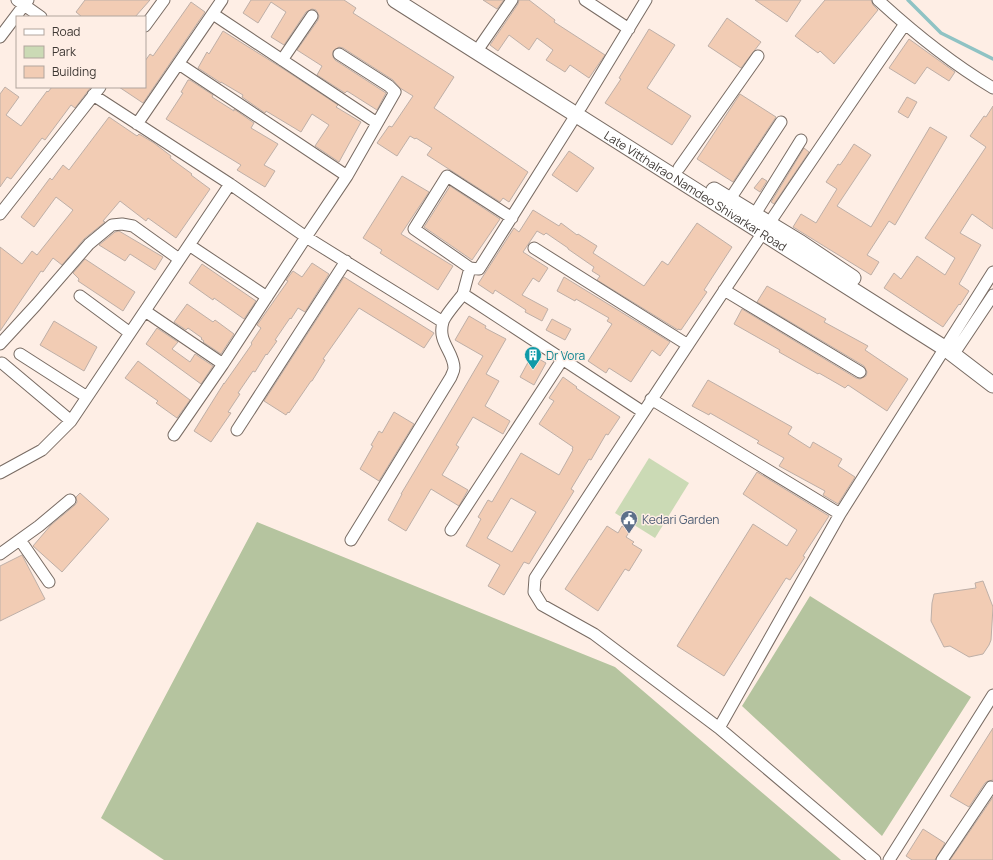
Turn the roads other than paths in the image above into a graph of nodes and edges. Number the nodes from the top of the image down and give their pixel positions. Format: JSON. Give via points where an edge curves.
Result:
{"nodes":[{"id":1,"x":164,"y":0,"type":"edge"},
{"id":2,"x":222,"y":0,"type":"edge"},
{"id":3,"x":395,"y":0,"type":"edge"},
{"id":4,"x":412,"y":0,"type":"edge"},
{"id":5,"x":512,"y":0,"type":"edge"},
{"id":6,"x":585,"y":0,"type":"edge"},
{"id":7,"x":646,"y":0,"type":"edge"},
{"id":8,"x":878,"y":0,"type":"edge"},
{"id":9,"x":23,"y":2,"type":"edge"},
{"id":10,"x":213,"y":14,"type":"junction"},
{"id":11,"x":40,"y":16,"type":"edge"},
{"id":12,"x":312,"y":16,"type":"dead end"},
{"id":13,"x":905,"y":24,"type":"junction"},
{"id":14,"x":146,"y":25,"type":"edge"},
{"id":15,"x":629,"y":29,"type":"junction"},
{"id":16,"x":0,"y":37,"type":"edge"},
{"id":17,"x":481,"y":45,"type":"junction"},
{"id":18,"x":339,"y":54,"type":"dead end"},
{"id":19,"x":758,"y":56,"type":"dead end"},
{"id":20,"x":282,"y":60,"type":"junction"},
{"id":21,"x":179,"y":64,"type":"junction"},
{"id":22,"x":993,"y":88,"type":"edge"},
{"id":23,"x":96,"y":91,"type":"edge"},
{"id":24,"x":579,"y":111,"type":"junction"},
{"id":25,"x":781,"y":122,"type":"dead end"},
{"id":26,"x":377,"y":123,"type":"junction"},
{"id":27,"x":137,"y":124,"type":"junction"},
{"id":28,"x":801,"y":140,"type":"dead end"},
{"id":29,"x":679,"y":168,"type":"junction"},
{"id":30,"x":347,"y":176,"type":"junction"},
{"id":31,"x":230,"y":184,"type":"junction"},
{"id":32,"x":730,"y":199,"type":"junction"},
{"id":33,"x":0,"y":214,"type":"edge"},
{"id":34,"x":755,"y":214,"type":"junction"},
{"id":35,"x":512,"y":218,"type":"junction"},
{"id":36,"x":766,"y":228,"type":"junction"},
{"id":37,"x":306,"y":237,"type":"junction"},
{"id":38,"x":189,"y":244,"type":"junction"},
{"id":39,"x":534,"y":248,"type":"dead end"},
{"id":40,"x":179,"y":259,"type":"junction"},
{"id":41,"x":346,"y":262,"type":"junction"},
{"id":42,"x":470,"y":268,"type":"junction"},
{"id":43,"x":993,"y":272,"type":"edge"},
{"id":44,"x":724,"y":290,"type":"junction"},
{"id":45,"x":463,"y":294,"type":"junction"},
{"id":46,"x":993,"y":295,"type":"edge"},
{"id":47,"x":80,"y":296,"type":"dead end"},
{"id":48,"x":267,"y":297,"type":"junction"},
{"id":49,"x":145,"y":311,"type":"junction"},
{"id":50,"x":443,"y":322,"type":"junction"},
{"id":51,"x":130,"y":333,"type":"junction"},
{"id":52,"x":0,"y":344,"type":"edge"},
{"id":53,"x":688,"y":345,"type":"junction"},
{"id":54,"x":951,"y":349,"type":"junction"},
{"id":55,"x":20,"y":354,"type":"dead end"},
{"id":56,"x":562,"y":360,"type":"junction"},
{"id":57,"x":2,"y":363,"type":"dead end"},
{"id":58,"x":223,"y":364,"type":"junction"},
{"id":59,"x":860,"y":372,"type":"dead end"},
{"id":60,"x":993,"y":376,"type":"edge"},
{"id":61,"x":993,"y":385,"type":"edge"},
{"id":62,"x":87,"y":397,"type":"junction"},
{"id":63,"x":651,"y":399,"type":"junction"},
{"id":64,"x":643,"y":412,"type":"junction"},
{"id":65,"x":71,"y":421,"type":"junction"},
{"id":66,"x":237,"y":430,"type":"dead end"},
{"id":67,"x":174,"y":435,"type":"dead end"},
{"id":68,"x":0,"y":473,"type":"edge"},
{"id":69,"x":70,"y":500,"type":"dead end"},
{"id":70,"x":840,"y":514,"type":"junction"},
{"id":71,"x":451,"y":530,"type":"dead end"},
{"id":72,"x":20,"y":540,"type":"junction"},
{"id":73,"x":351,"y":540,"type":"dead end"},
{"id":74,"x":0,"y":554,"type":"edge"},
{"id":75,"x":50,"y":582,"type":"dead end"},
{"id":76,"x":993,"y":695,"type":"edge"},
{"id":77,"x":719,"y":728,"type":"junction"},
{"id":78,"x":991,"y":787,"type":"dead end"},
{"id":79,"x":875,"y":860,"type":"edge"},
{"id":80,"x":889,"y":860,"type":"edge"},
{"id":81,"x":942,"y":860,"type":"edge"}],
"edges":[{"from":1,"to":14,"type":"street"},
{"from":2,"to":10,"type":"street"},
{"from":3,"to":24,"type":"main road","name":"Late Vitthalrao Namdeo Shivarkar Road"},
{"from":4,"to":17,"type":"main road","name":"Late Vitthalrao Namdeo Shivarkar Road"},
{"from":5,"to":17,"type":"street"},
{"from":6,"to":15,"type":"street"},
{"from":7,"to":15,"type":"street"},
{"from":8,"to":13,"type":"street"},
{"from":9,"to":11,"type":"street"},
{"from":9,"to":16,"type":"street"},
{"from":10,"to":20,"type":"street"},
{"from":10,"to":21,"type":"street"},
{"from":12,"to":20,"type":"street"},
{"from":13,"to":22,"type":"street","via":[[948,59]]},
{"from":13,"to":36,"type":"street"},
{"from":15,"to":24,"type":"street"},
{"from":17,"to":24,"type":"main road","name":"Late Vitthalrao Namdeo Shivarkar Road"},
{"from":18,"to":26,"type":"street","via":[[395,92]]},
{"from":19,"to":29,"type":"street"},
{"from":20,"to":26,"type":"street"},
{"from":21,"to":27,"type":"street"},
{"from":21,"to":30,"type":"street"},
{"from":23,"to":27,"type":"street"},
{"from":23,"to":33,"type":"street"},
{"from":24,"to":29,"type":"main road","name":"Late Vitthalrao Namdeo Shivarkar Road"},
{"from":24,"to":35,"type":"street"},
{"from":24,"to":36,"type":"main road","name":"Late Vitthalrao Namdeo Shivarkar Road"},
{"from":25,"to":32,"type":"street"},
{"from":26,"to":30,"type":"street"},
{"from":27,"to":31,"type":"street"},
{"from":28,"to":34,"type":"street"},
{"from":29,"to":32,"type":"main road","name":"Late Vitthalrao Namdeo Shivarkar Road"},
{"from":30,"to":37,"type":"street"},
{"from":31,"to":37,"type":"street"},
{"from":31,"to":38,"type":"street"},
{"from":32,"to":34,"type":"main road","name":"Late Vitthalrao Namdeo Shivarkar Road"},
{"from":34,"to":36,"type":"main road","name":"Late Vitthalrao Namdeo Shivarkar Road"},
{"from":35,"to":42,"type":"street","via":[[479,269]]},
{"from":35,"to":42,"type":"street","via":[[447,176],[414,229]]},
{"from":36,"to":44,"type":"street"},
{"from":36,"to":54,"type":"main road","name":"Late Vitthalrao Namdeo Shivarkar Road"},
{"from":37,"to":41,"type":"street"},
{"from":37,"to":48,"type":"street"},
{"from":38,"to":40,"type":"street"},
{"from":38,"to":48,"type":"street"},
{"from":39,"to":53,"type":"street"},
{"from":40,"to":49,"type":"street"},
{"from":40,"to":52,"type":"street","via":[[133,226],[112,225],[89,244]]},
{"from":41,"to":50,"type":"street"},
{"from":41,"to":66,"type":"street"},
{"from":42,"to":45,"type":"street"},
{"from":43,"to":54,"type":"street"},
{"from":44,"to":53,"type":"street"},
{"from":44,"to":59,"type":"street"},
{"from":45,"to":50,"type":"street"},
{"from":45,"to":56,"type":"street"},
{"from":46,"to":54,"type":"street"},
{"from":47,"to":51,"type":"street"},
{"from":48,"to":58,"type":"street"},
{"from":49,"to":51,"type":"street"},
{"from":49,"to":58,"type":"street"},
{"from":50,"to":73,"type":"street","via":[[444,345],[454,368],[451,377]]},
{"from":51,"to":62,"type":"street"},
{"from":53,"to":63,"type":"street"},
{"from":54,"to":60,"type":"main road","name":"Late Vitthalrao Namdeo Shivarkar Road"},
{"from":54,"to":61,"type":"main road","name":"Late Vitthalrao Namdeo Shivarkar Road"},
{"from":54,"to":70,"type":"street"},
{"from":55,"to":62,"type":"street"},
{"from":56,"to":64,"type":"street"},
{"from":56,"to":71,"type":"street"},
{"from":57,"to":65,"type":"street"},
{"from":58,"to":67,"type":"street"},
{"from":62,"to":65,"type":"street"},
{"from":63,"to":64,"type":"street"},
{"from":63,"to":70,"type":"street"},
{"from":64,"to":77,"type":"street","via":[[535,578],[534,592],[542,605],[594,634]]},
{"from":65,"to":68,"type":"street","via":[[42,450]]},
{"from":69,"to":72,"type":"street"},
{"from":70,"to":77,"type":"street"},
{"from":72,"to":74,"type":"street"},
{"from":72,"to":75,"type":"street"},
{"from":76,"to":80,"type":"street"},
{"from":77,"to":79,"type":"street"},
{"from":78,"to":81,"type":"street"}]}
